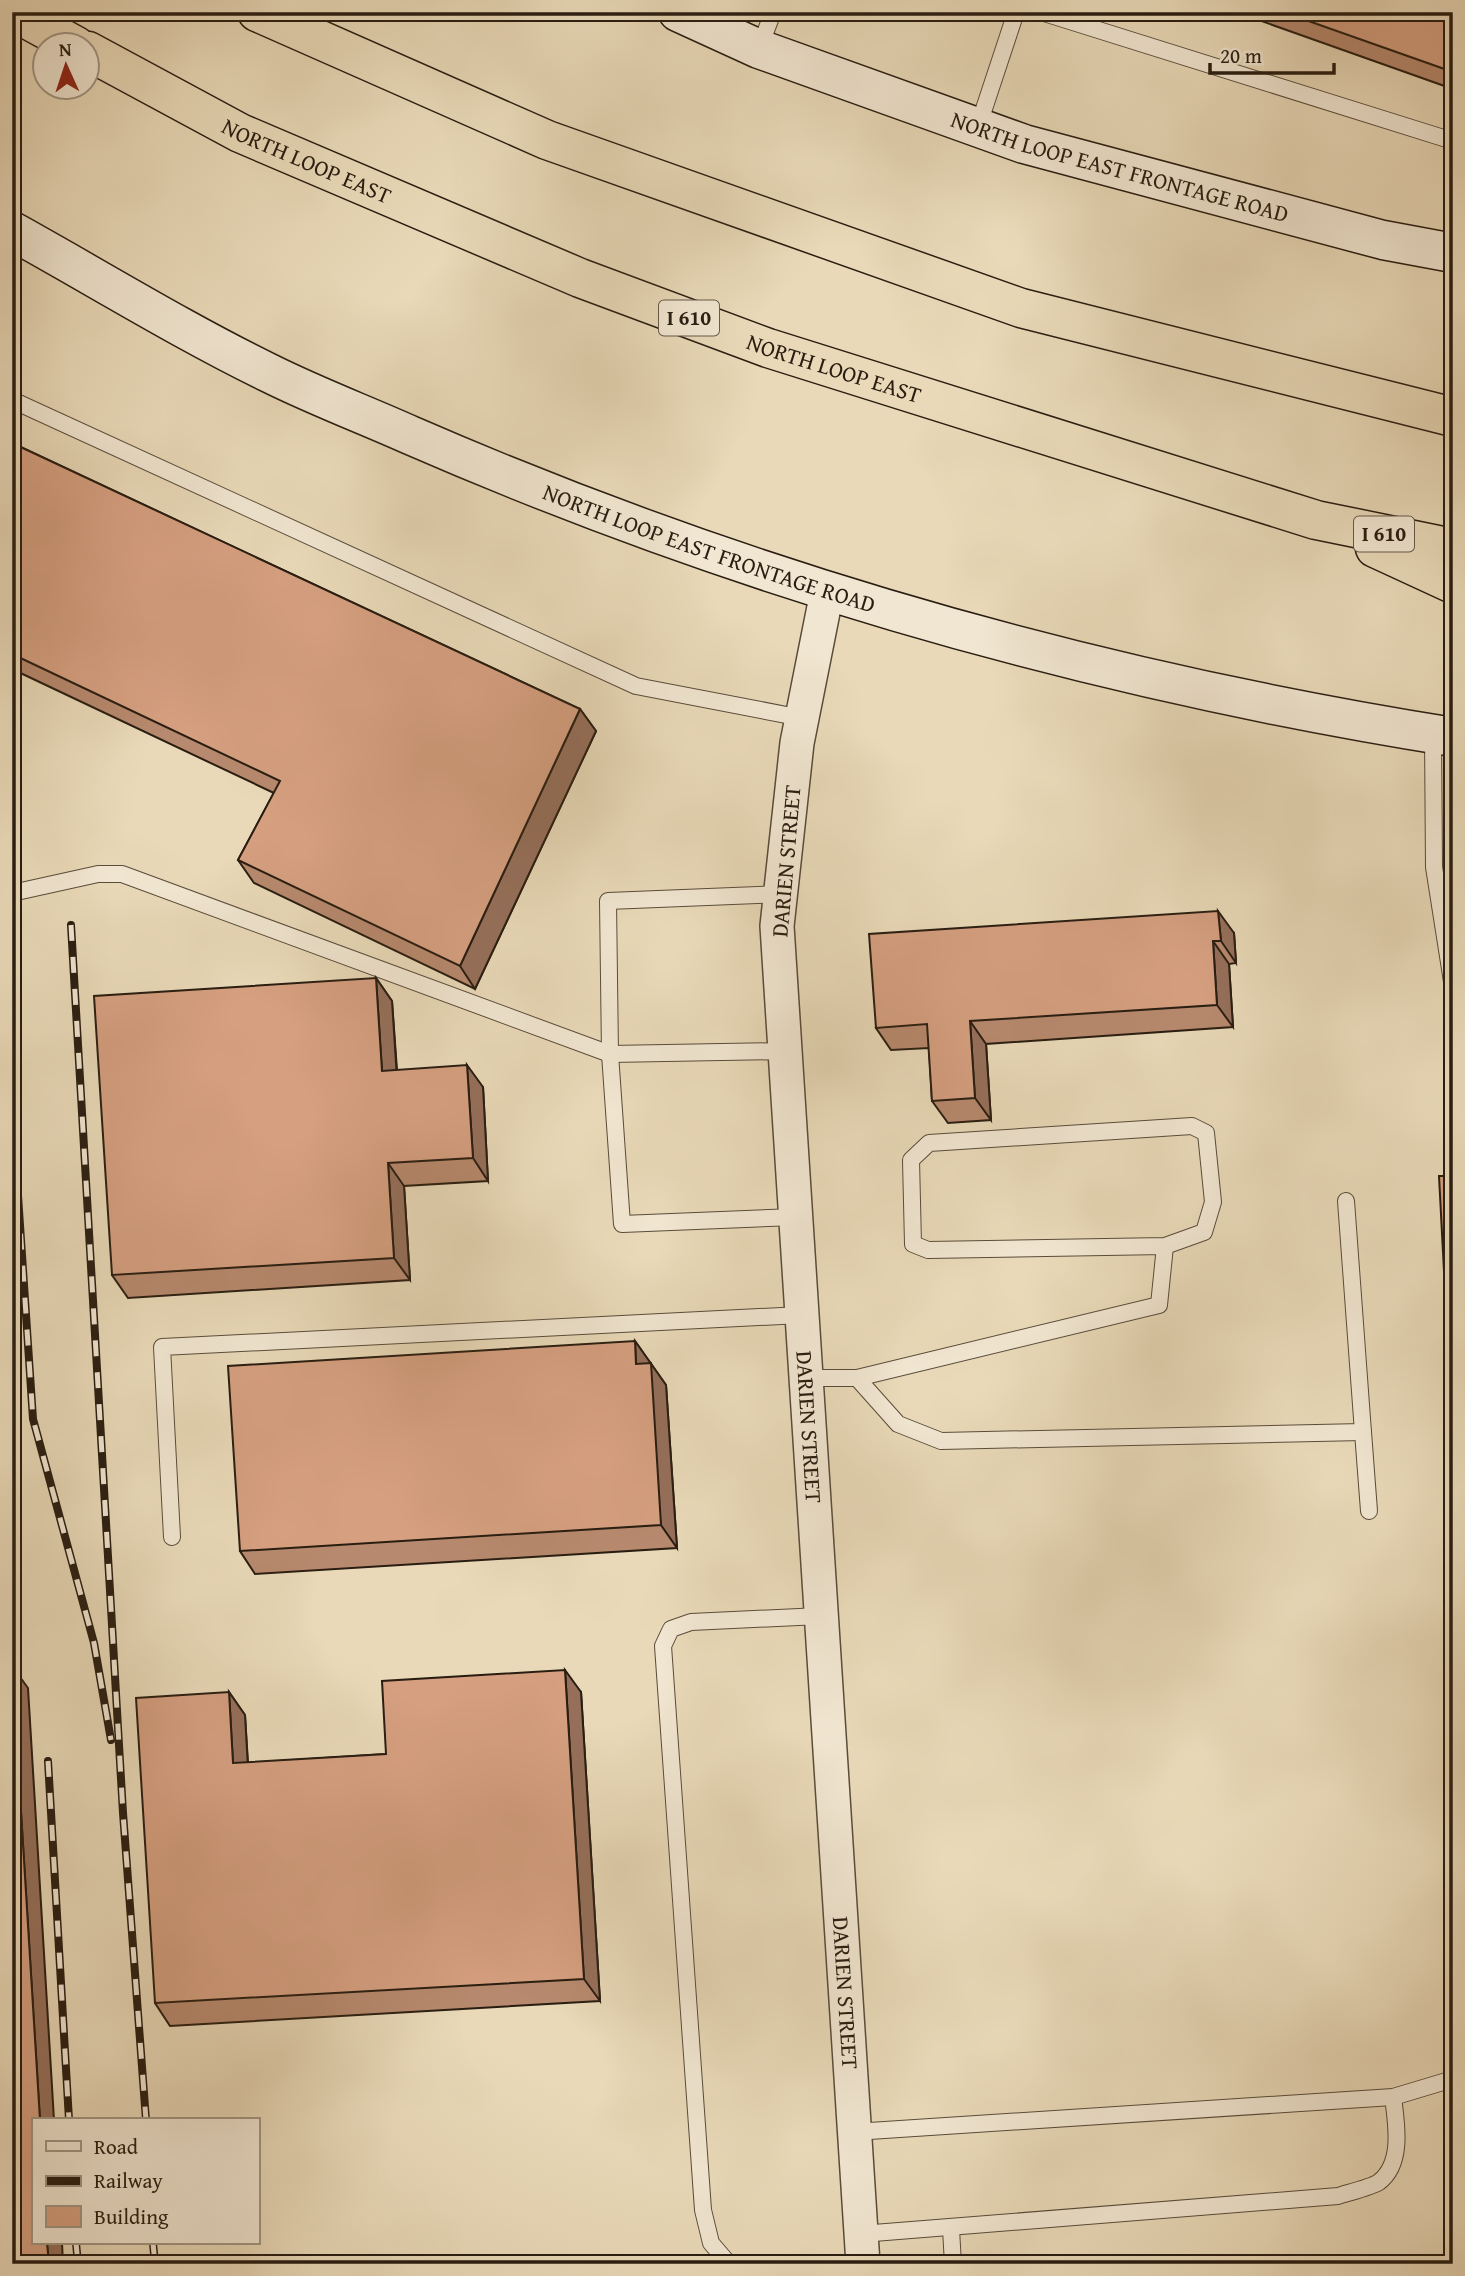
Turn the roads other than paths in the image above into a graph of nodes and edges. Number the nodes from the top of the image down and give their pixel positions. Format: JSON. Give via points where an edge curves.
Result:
{"nodes":[{"id":1,"x":14,"y":12,"type":"edge"},
{"id":2,"x":257,"y":12,"type":"edge"},
{"id":3,"x":678,"y":12,"type":"edge"},
{"id":4,"x":773,"y":12,"type":"edge"},
{"id":5,"x":1016,"y":12,"type":"edge"},
{"id":6,"x":1041,"y":12,"type":"edge"},
{"id":7,"x":50,"y":32,"type":"edge"},
{"id":8,"x":759,"y":49,"type":"junction"},
{"id":9,"x":102,"y":59,"type":"edge"},
{"id":10,"x":978,"y":127,"type":"junction"},
{"id":11,"x":1453,"y":141,"type":"edge"},
{"id":12,"x":12,"y":231,"type":"edge"},
{"id":13,"x":1453,"y":253,"type":"edge"},
{"id":14,"x":12,"y":400,"type":"edge"},
{"id":15,"x":1453,"y":417,"type":"edge"},
{"id":16,"x":1316,"y":520,"type":"junction"},
{"id":17,"x":1453,"y":548,"type":"edge"},
{"id":18,"x":1453,"y":584,"type":"edge"},
{"id":19,"x":827,"y":592,"type":"junction"},
{"id":20,"x":802,"y":719,"type":"junction"},
{"id":21,"x":1443,"y":735,"type":"edge"},
{"id":22,"x":12,"y":893,"type":"edge"},
{"id":23,"x":781,"y":894,"type":"junction"},
{"id":24,"x":1449,"y":937,"type":"edge"},
{"id":25,"x":1453,"y":988,"type":"edge"},
{"id":26,"x":785,"y":1051,"type":"junction"},
{"id":27,"x":610,"y":1055,"type":"junction"},
{"id":28,"x":1346,"y":1201,"type":"dead end"},
{"id":29,"x":795,"y":1217,"type":"junction"},
{"id":30,"x":1165,"y":1246,"type":"junction"},
{"id":31,"x":801,"y":1315,"type":"junction"},
{"id":32,"x":805,"y":1378,"type":"junction"},
{"id":33,"x":858,"y":1378,"type":"junction"},
{"id":34,"x":1363,"y":1432,"type":"junction"},
{"id":35,"x":1369,"y":1511,"type":"dead end"},
{"id":36,"x":173,"y":1538,"type":"dead end"},
{"id":37,"x":820,"y":1616,"type":"junction"},
{"id":38,"x":1453,"y":2079,"type":"edge"},
{"id":39,"x":1393,"y":2097,"type":"junction"},
{"id":40,"x":854,"y":2132,"type":"junction"},
{"id":41,"x":951,"y":2229,"type":"junction"},
{"id":42,"x":862,"y":2249,"type":"edge"},
{"id":43,"x":729,"y":2264,"type":"edge"},
{"id":44,"x":953,"y":2264,"type":"edge"}],
"edges":[{"from":1,"to":7,"type":"highway"},
{"from":2,"to":15,"type":"highway","via":[[547,141],[1021,308]]},
{"from":3,"to":8,"type":"main road","name":"NORTH LOOP EAST FRONTAGE ROAD"},
{"from":4,"to":8,"type":"lane"},
{"from":5,"to":10,"type":"lane"},
{"from":6,"to":11,"type":"lane"},
{"from":8,"to":10,"type":"main road","name":"NORTH LOOP EAST FRONTAGE ROAD"},
{"from":9,"to":16,"type":"highway","name":"NORTH LOOP EAST","number":"I 610","via":[[240,133],[580,278],[768,348]]},
{"from":10,"to":13,"type":"main road","name":"NORTH LOOP EAST FRONTAGE ROAD","via":[[1024,144],[1382,240]]},
{"from":12,"to":19,"type":"main road","name":"NORTH LOOP EAST FRONTAGE ROAD","via":[[269,373],[537,490]]},
{"from":14,"to":20,"type":"lane","via":[[636,686]]},
{"from":16,"to":17,"type":"highway","name":"NORTH LOOP EAST","number":"I 610"},
{"from":16,"to":18,"type":"highway"},
{"from":19,"to":20,"type":"street","name":"DARIEN STREET"},
{"from":19,"to":21,"type":"main road","name":"NORTH LOOP EAST FRONTAGE ROAD","via":[[1012,646],[1276,705]]},
{"from":20,"to":23,"type":"street","name":"DARIEN STREET"},
{"from":21,"to":24,"type":"lane","via":[[1434,867]]},
{"from":22,"to":27,"type":"lane","via":[[97,874],[122,874]]},
{"from":23,"to":26,"type":"street","name":"DARIEN STREET","via":[[777,926]]},
{"from":23,"to":27,"type":"lane","via":[[608,901]]},
{"from":24,"to":25,"type":"lane"},
{"from":26,"to":27,"type":"lane"},
{"from":26,"to":29,"type":"street","name":"DARIEN STREET"},
{"from":27,"to":29,"type":"lane","via":[[622,1224]]},
{"from":28,"to":34,"type":"lane"},
{"from":29,"to":31,"type":"street","name":"DARIEN STREET"},
{"from":30,"to":30,"type":"lane","via":[[1204,1232],[1213,1202],[1206,1133],[1192,1126],[929,1143],[911,1160],[913,1244],[928,1250]]},
{"from":30,"to":33,"type":"lane","via":[[1159,1305]]},
{"from":31,"to":32,"type":"street","name":"DARIEN STREET"},
{"from":31,"to":36,"type":"lane","via":[[163,1347]]},
{"from":32,"to":33,"type":"lane"},
{"from":32,"to":37,"type":"street","name":"DARIEN STREET"},
{"from":33,"to":34,"type":"lane","via":[[898,1424],[941,1441]]},
{"from":34,"to":35,"type":"lane"},
{"from":37,"to":40,"type":"street","name":"DARIEN STREET"},
{"from":37,"to":43,"type":"lane","via":[[691,1622],[671,1629],[663,1646],[703,2210],[711,2243]]},
{"from":38,"to":39,"type":"lane"},
{"from":39,"to":40,"type":"lane"},
{"from":39,"to":41,"type":"lane","via":[[1398,2134],[1392,2162],[1379,2182],[1338,2196]]},
{"from":40,"to":42,"type":"street","name":"DARIEN STREET"},
{"from":41,"to":42,"type":"lane"},
{"from":41,"to":44,"type":"lane"}]}
